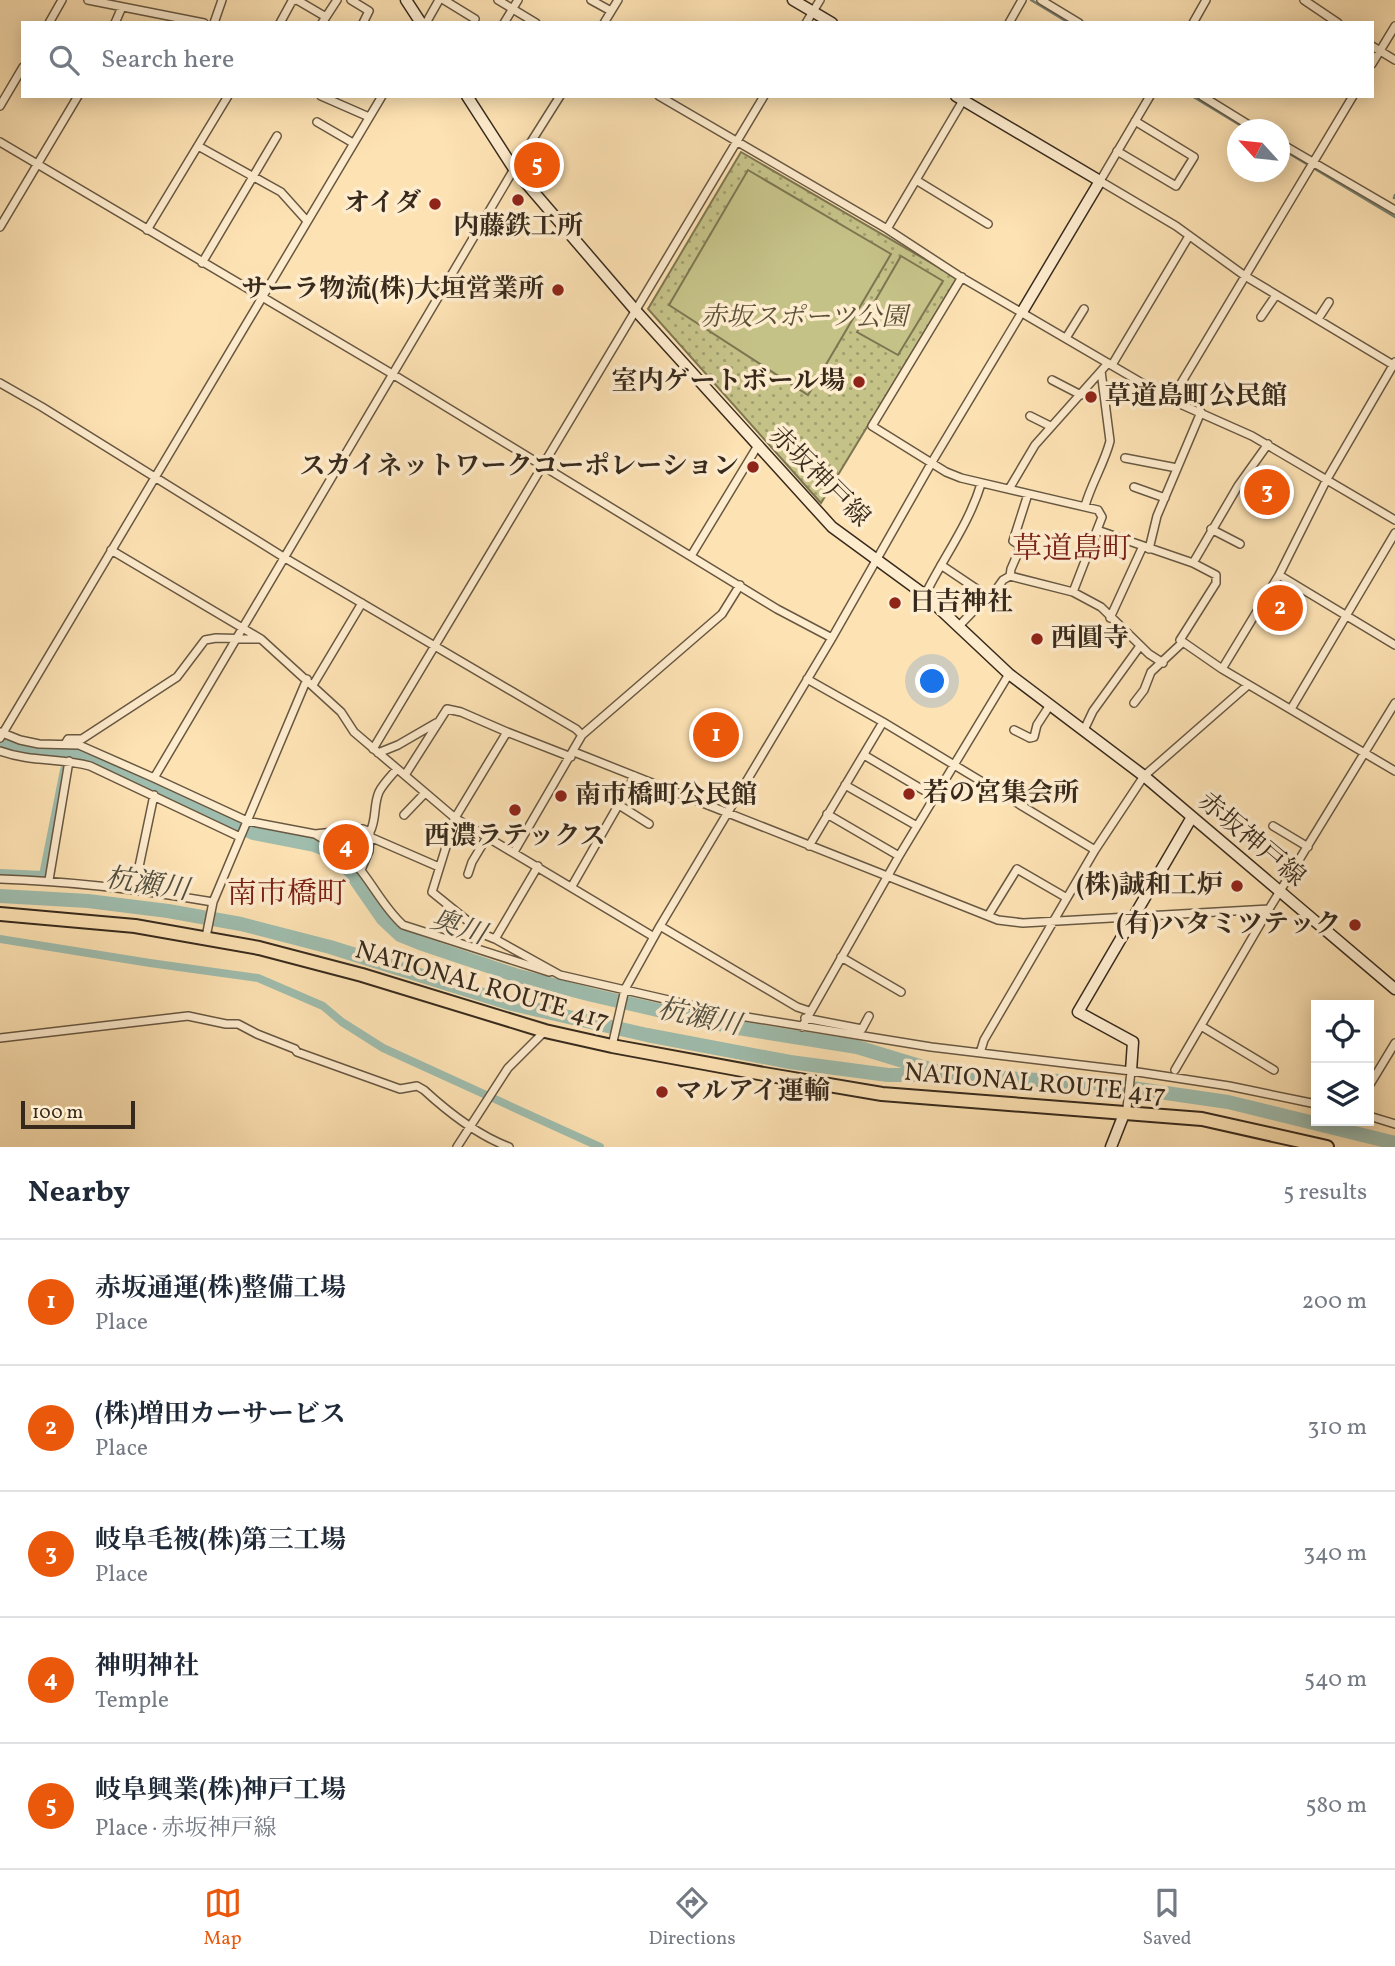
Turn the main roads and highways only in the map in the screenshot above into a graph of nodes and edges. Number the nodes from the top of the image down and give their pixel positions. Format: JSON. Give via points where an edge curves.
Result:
{"nodes":[{"id":1,"x":406,"y":0,"type":"edge"},
{"id":2,"x":793,"y":0,"type":"edge"},
{"id":3,"x":422,"y":21,"type":"edge"},
{"id":4,"x":829,"y":21,"type":"edge"},
{"id":5,"x":468,"y":98,"type":"edge"},
{"id":6,"x":961,"y":98,"type":"edge"},
{"id":7,"x":1022,"y":312,"type":"road end"},
{"id":8,"x":1192,"y":817,"type":"junction"},
{"id":9,"x":0,"y":914,"type":"edge"},
{"id":10,"x":1395,"y":989,"type":"edge"},
{"id":11,"x":1131,"y":1072,"type":"road end"},
{"id":12,"x":1125,"y":1111,"type":"junction"},
{"id":13,"x":1111,"y":1147,"type":"edge"},
{"id":14,"x":1327,"y":1147,"type":"edge"}],
"edges":[{"from":1,"to":3,"type":"main road"},
{"from":2,"to":4,"type":"main road"},
{"from":5,"to":8,"type":"main road","name":"赤坂神戸線","via":[[514,169],[832,527],[925,595],[1009,674],[1144,775]]},
{"from":6,"to":7,"type":"main road","via":[[1100,181]]},
{"from":8,"to":10,"type":"main road","name":"赤坂神戸線"},
{"from":8,"to":11,"type":"main road","via":[[1078,1012],[1133,1042]]},
{"from":9,"to":12,"type":"highway","name":"NATIONAL ROUTE 417","via":[[206,935],[362,975],[545,1031],[882,1094]]},
{"from":12,"to":13,"type":"main road"},
{"from":12,"to":14,"type":"highway","name":"NATIONAL ROUTE 417","via":[[1202,1119]]}]}
